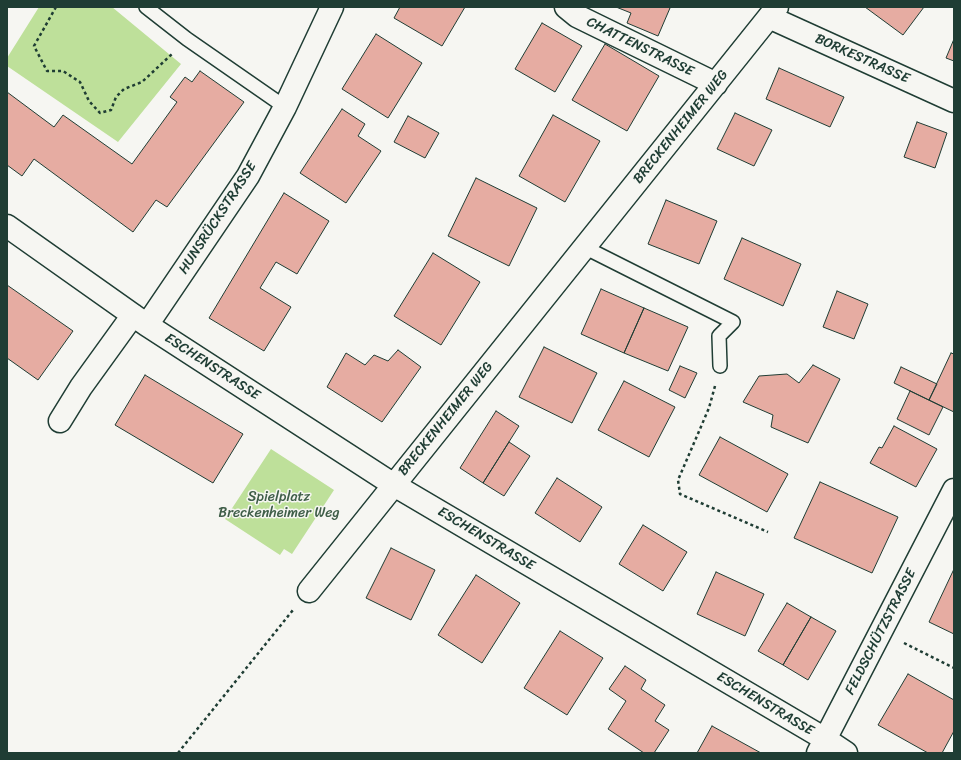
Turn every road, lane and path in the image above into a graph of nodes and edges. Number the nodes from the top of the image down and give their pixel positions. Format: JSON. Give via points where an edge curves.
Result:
{"nodes":[{"id":1,"x":56,"y":7,"type":"edge"},
{"id":2,"x":146,"y":7,"type":"edge"},
{"id":3,"x":332,"y":7,"type":"edge"},
{"id":4,"x":566,"y":7,"type":"edge"},
{"id":5,"x":773,"y":12,"type":"edge"},
{"id":6,"x":187,"y":39,"type":"junction"},
{"id":7,"x":716,"y":84,"type":"junction"},
{"id":8,"x":954,"y":101,"type":"edge"},
{"id":9,"x":285,"y":107,"type":"junction"},
{"id":10,"x":7,"y":226,"type":"edge"},
{"id":11,"x":584,"y":248,"type":"junction"},
{"id":12,"x":140,"y":320,"type":"junction"},
{"id":13,"x":720,"y":366,"type":"joint"},
{"id":14,"x":60,"y":421,"type":"dead end"},
{"id":15,"x":394,"y":485,"type":"junction"},
{"id":16,"x":954,"y":490,"type":"edge"},
{"id":17,"x":949,"y":513,"type":"edge"},
{"id":18,"x":768,"y":532,"type":"dead end"},
{"id":19,"x":309,"y":590,"type":"joint"},
{"id":20,"x":881,"y":631,"type":"junction"},
{"id":21,"x":954,"y":668,"type":"edge"},
{"id":22,"x":821,"y":746,"type":"edge"},
{"id":23,"x":178,"y":753,"type":"edge"},
{"id":24,"x":846,"y":753,"type":"edge"}],
"edges":[{"from":1,"to":6,"type":"path","via":[[34,46],[47,71],[63,71],[80,82],[89,101],[100,113],[111,110],[116,97],[124,89],[142,82]]},
{"from":2,"to":6,"type":"lane"},
{"from":3,"to":9,"type":"street","name":"HUNSRÜCKSTRASSE"},
{"from":4,"to":7,"type":"street","name":"CHATTENSTRASSE","via":[[577,16]]},
{"from":5,"to":7,"type":"street","name":"BRECKENHEIMER WEG"},
{"from":5,"to":8,"type":"street","name":"BORKESTRASSE"},
{"from":6,"to":9,"type":"lane"},
{"from":7,"to":11,"type":"street","name":"BRECKENHEIMER WEG"},
{"from":9,"to":12,"type":"street","name":"HUNSRÜCKSTRASSE","via":[[248,176]]},
{"from":10,"to":12,"type":"street","name":"ESCHENSTRASSE"},
{"from":11,"to":13,"type":"lane","via":[[733,322],[719,336]]},
{"from":11,"to":15,"type":"street","name":"BRECKENHEIMER WEG"},
{"from":12,"to":14,"type":"street","via":[[81,387]]},
{"from":12,"to":15,"type":"street","name":"ESCHENSTRASSE"},
{"from":13,"to":18,"type":"path","via":[[709,408],[678,480],[680,494]]},
{"from":15,"to":19,"type":"street","name":"BRECKENHEIMER WEG"},
{"from":15,"to":22,"type":"street","name":"ESCHENSTRASSE"},
{"from":16,"to":17,"type":"street","name":"FELDSCHÜTZSTRASSE"},
{"from":17,"to":20,"type":"street","name":"FELDSCHÜTZSTRASSE"},
{"from":19,"to":23,"type":"path"},
{"from":20,"to":21,"type":"path"},
{"from":20,"to":22,"type":"street","name":"FELDSCHÜTZSTRASSE"},
{"from":22,"to":24,"type":"street","name":"ESCHENSTRASSE"}]}
